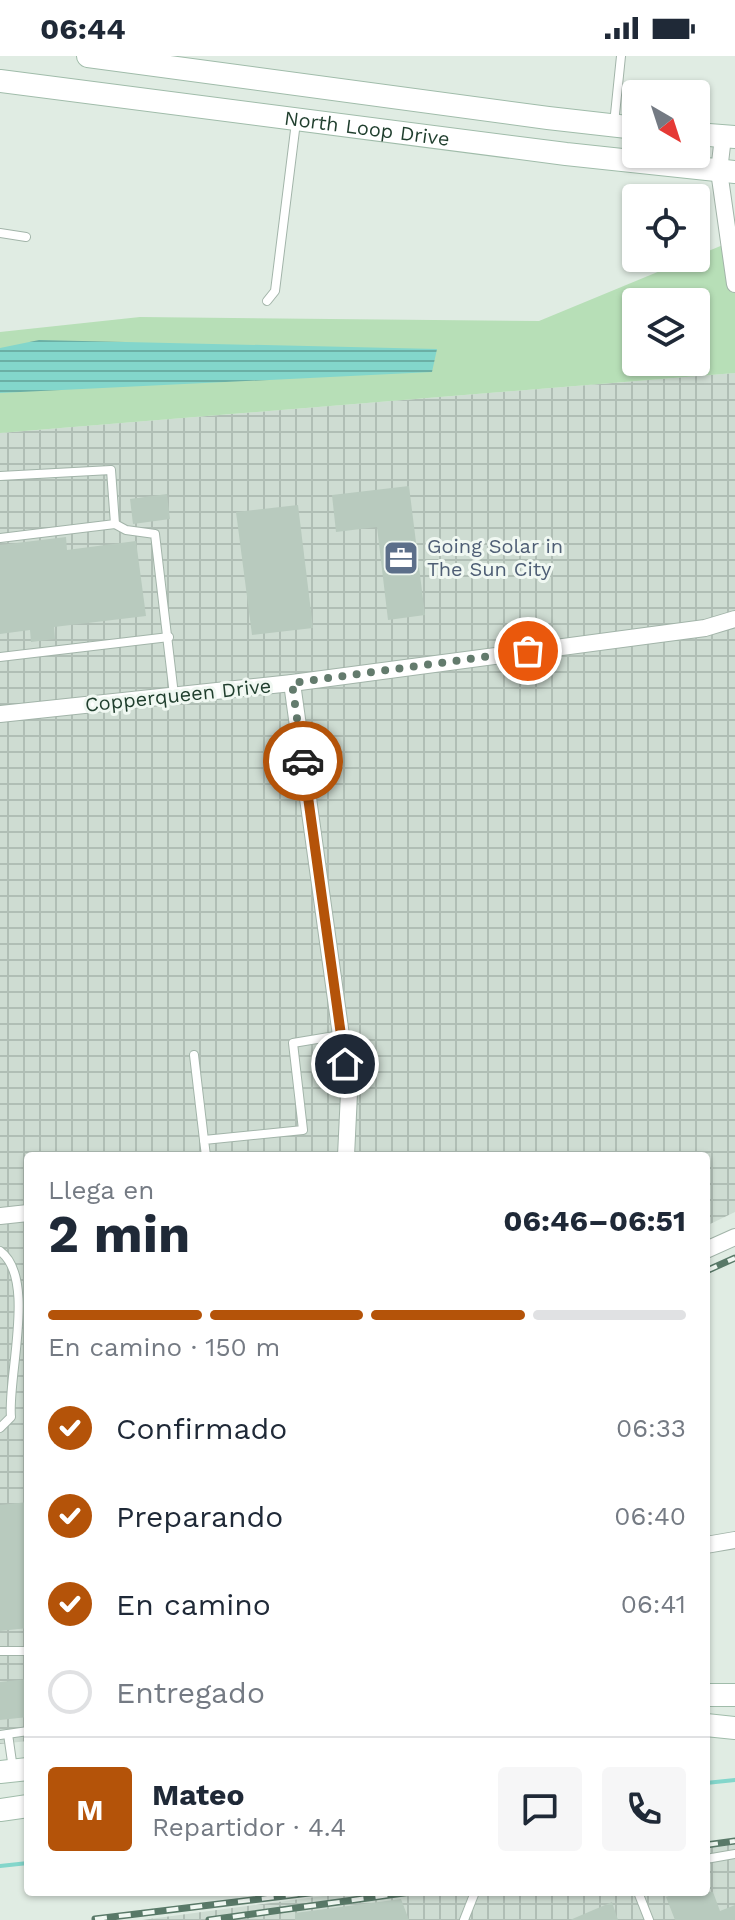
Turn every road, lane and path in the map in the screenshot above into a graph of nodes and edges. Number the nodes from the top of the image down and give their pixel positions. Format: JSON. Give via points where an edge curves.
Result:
{"nodes":[{"id":1,"x":88,"y":56,"type":"edge"},
{"id":2,"x":621,"y":56,"type":"edge"},
{"id":3,"x":622,"y":80,"type":"edge"},
{"id":4,"x":0,"y":81,"type":"edge"},
{"id":5,"x":286,"y":83,"type":"junction"},
{"id":6,"x":289,"y":117,"type":"junction"},
{"id":7,"x":622,"y":126,"type":"edge"},
{"id":8,"x":729,"y":137,"type":"edge"},
{"id":9,"x":727,"y":172,"type":"edge"},
{"id":10,"x":0,"y":233,"type":"edge"},
{"id":11,"x":26,"y":237,"type":"dead end"},
{"id":12,"x":735,"y":284,"type":"edge"},
{"id":13,"x":267,"y":301,"type":"dead end"},
{"id":14,"x":0,"y":476,"type":"edge"},
{"id":15,"x":115,"y":524,"type":"junction"},
{"id":16,"x":0,"y":538,"type":"edge"},
{"id":17,"x":735,"y":619,"type":"edge"},
{"id":18,"x":169,"y":637,"type":"junction"},
{"id":19,"x":0,"y":657,"type":"edge"},
{"id":20,"x":292,"y":683,"type":"junction"},
{"id":21,"x":174,"y":695,"type":"junction"},
{"id":22,"x":0,"y":714,"type":"edge"},
{"id":23,"x":341,"y":1035,"type":"junction"},
{"id":24,"x":194,"y":1055,"type":"dead end"},
{"id":25,"x":204,"y":1140,"type":"junction"},
{"id":26,"x":206,"y":1152,"type":"edge"},
{"id":27,"x":349,"y":1152,"type":"edge"},
{"id":28,"x":24,"y":1213,"type":"edge"},
{"id":29,"x":0,"y":1216,"type":"edge"},
{"id":30,"x":735,"y":1237,"type":"edge"},
{"id":31,"x":710,"y":1248,"type":"edge"},
{"id":32,"x":0,"y":1251,"type":"edge"},
{"id":33,"x":0,"y":1428,"type":"edge"},
{"id":34,"x":735,"y":1540,"type":"edge"},
{"id":35,"x":710,"y":1544,"type":"edge"},
{"id":36,"x":0,"y":1651,"type":"edge"},
{"id":37,"x":24,"y":1651,"type":"edge"},
{"id":38,"x":710,"y":1695,"type":"edge"},
{"id":39,"x":735,"y":1695,"type":"edge"},
{"id":40,"x":710,"y":1725,"type":"edge"},
{"id":41,"x":735,"y":1728,"type":"edge"},
{"id":42,"x":24,"y":1732,"type":"edge"},
{"id":43,"x":4,"y":1735,"type":"edge"},
{"id":44,"x":14,"y":1771,"type":"edge"},
{"id":45,"x":24,"y":1807,"type":"edge"},
{"id":46,"x":0,"y":1810,"type":"edge"},
{"id":47,"x":735,"y":1854,"type":"edge"},
{"id":48,"x":710,"y":1858,"type":"edge"},
{"id":49,"x":473,"y":1896,"type":"edge"},
{"id":50,"x":640,"y":1896,"type":"edge"},
{"id":51,"x":464,"y":1920,"type":"edge"},
{"id":52,"x":649,"y":1920,"type":"edge"}],
"edges":[{"from":1,"to":5,"type":"main road","name":"North Loop Drive"},
{"from":2,"to":3,"type":"lane"},
{"from":4,"to":6,"type":"main road","name":"North Loop Drive"},
{"from":5,"to":6,"type":"main road"},
{"from":5,"to":7,"type":"main road","name":"North Loop Drive"},
{"from":6,"to":9,"type":"main road","name":"North Loop Drive"},
{"from":6,"to":13,"type":"lane","via":[[275,291]]},
{"from":8,"to":9,"type":"street"},
{"from":9,"to":12,"type":"street"},
{"from":10,"to":11,"type":"lane"},
{"from":14,"to":15,"type":"lane","via":[[111,470]]},
{"from":15,"to":16,"type":"lane"},
{"from":15,"to":18,"type":"lane","via":[[155,534]]},
{"from":17,"to":20,"type":"street","name":"Copperqueen Drive","via":[[705,628]]},
{"from":18,"to":19,"type":"lane"},
{"from":18,"to":21,"type":"lane"},
{"from":20,"to":21,"type":"street","name":"Copperqueen Drive"},
{"from":20,"to":23,"type":"street"},
{"from":21,"to":22,"type":"street","name":"Copperqueen Drive"},
{"from":23,"to":25,"type":"lane","via":[[293,1043],[303,1130]]},
{"from":23,"to":27,"type":"street","via":[[349,1093]]},
{"from":24,"to":25,"type":"lane"},
{"from":25,"to":26,"type":"lane"},
{"from":28,"to":29,"type":"street"},
{"from":30,"to":31,"type":"street"},
{"from":32,"to":33,"type":"lane","via":[[16,1276],[18,1325],[11,1417]]},
{"from":34,"to":35,"type":"street"},
{"from":36,"to":37,"type":"lane"},
{"from":38,"to":39,"type":"main road"},
{"from":40,"to":41,"type":"main road"},
{"from":42,"to":43,"type":"lane"},
{"from":43,"to":44,"type":"lane"},
{"from":45,"to":46,"type":"main road"},
{"from":47,"to":48,"type":"lane"},
{"from":49,"to":51,"type":"lane"},
{"from":50,"to":52,"type":"lane"}]}
